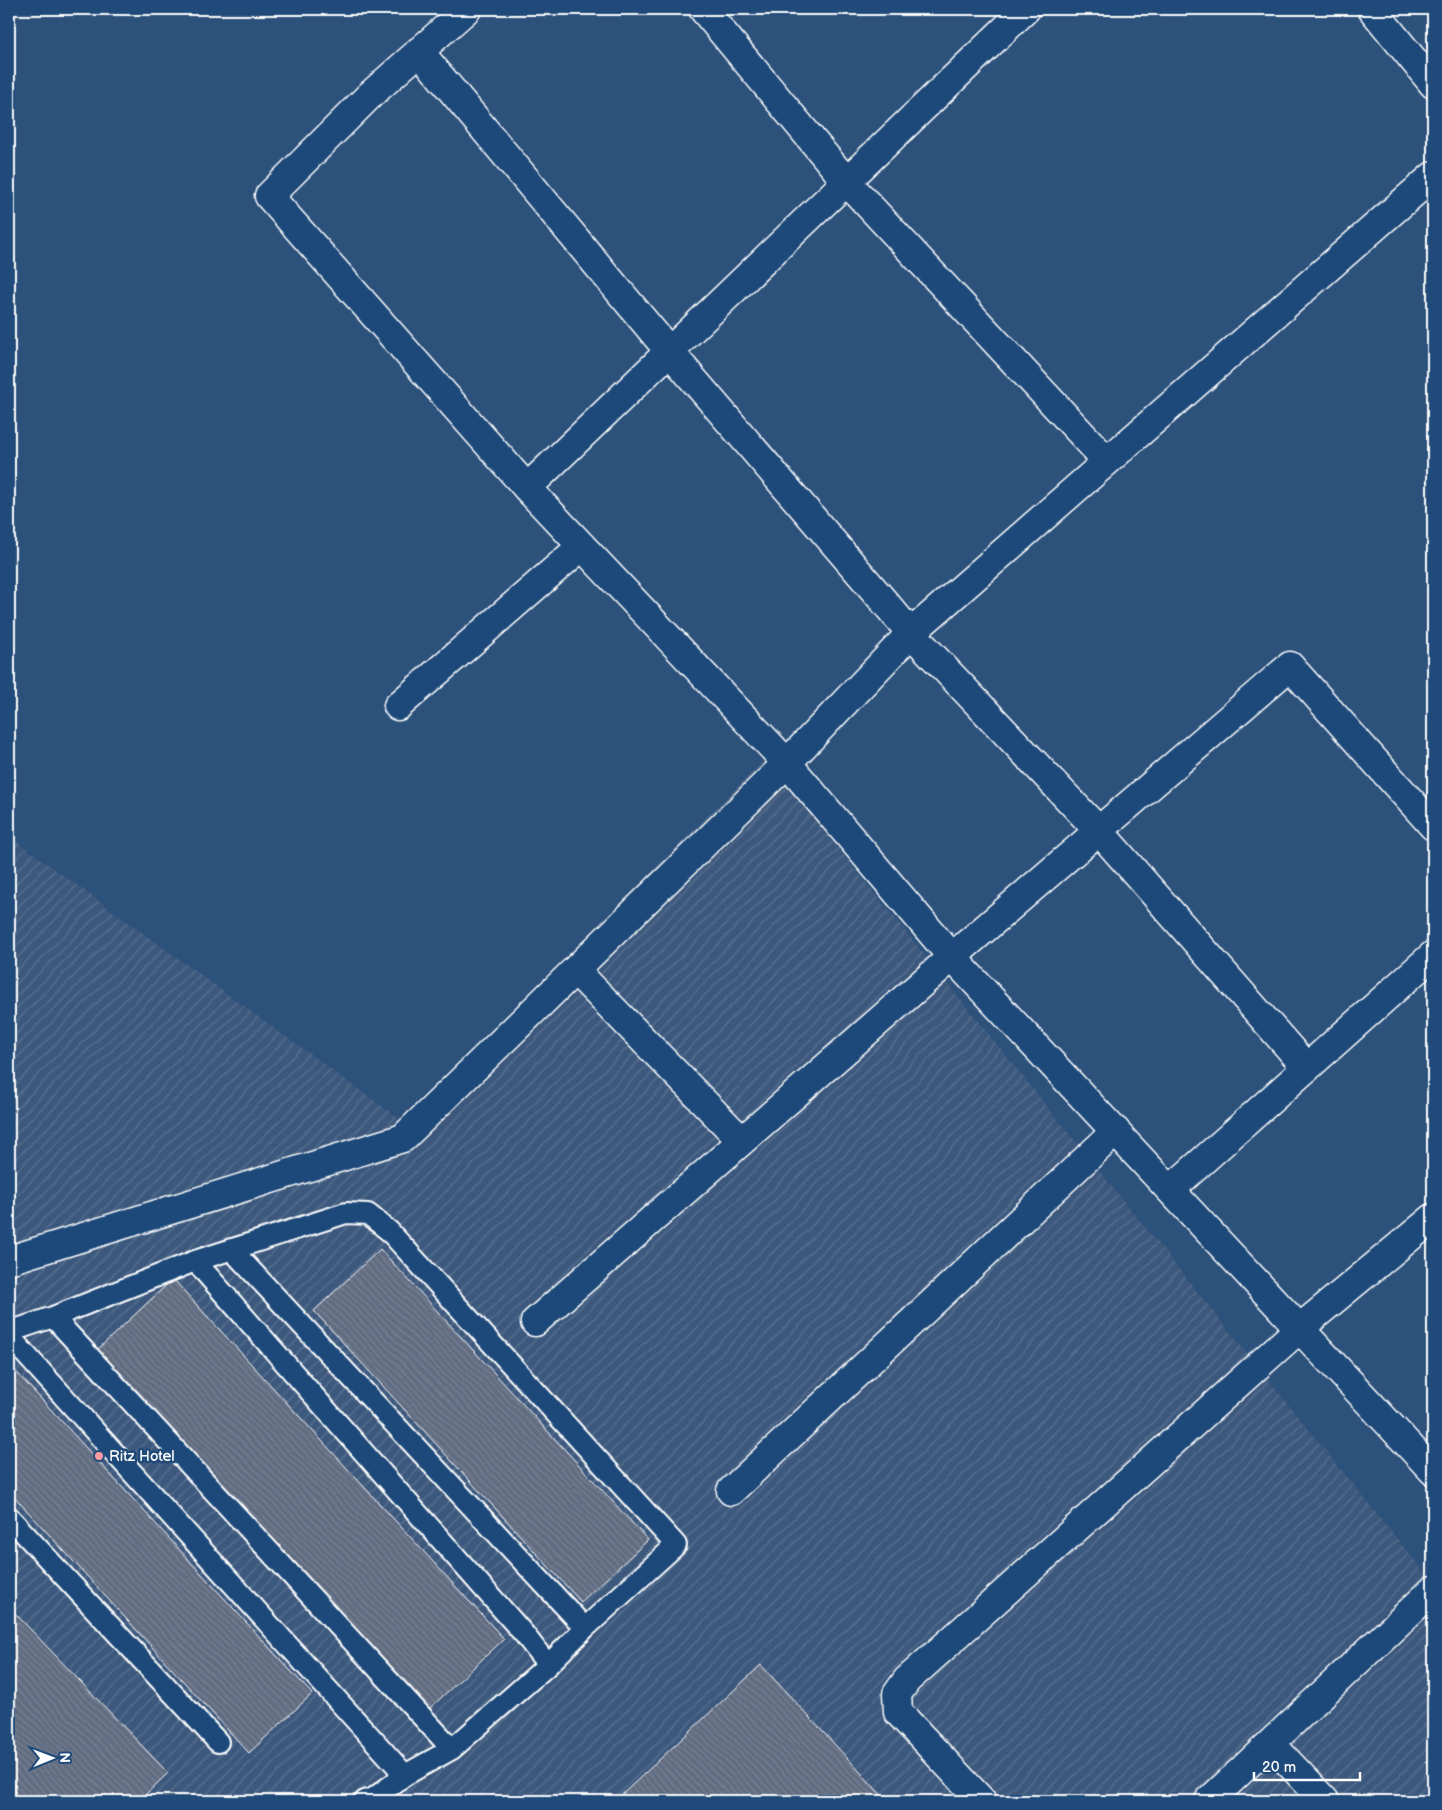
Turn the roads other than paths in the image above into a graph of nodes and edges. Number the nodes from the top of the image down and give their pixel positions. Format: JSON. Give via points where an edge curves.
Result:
{"nodes":[{"id":1,"x":703,"y":9,"type":"edge"},
{"id":2,"x":1026,"y":9,"type":"edge"},
{"id":3,"x":1372,"y":9,"type":"edge"},
{"id":4,"x":450,"y":15,"type":"edge"},
{"id":5,"x":420,"y":51,"type":"junction"},
{"id":6,"x":1433,"y":84,"type":"edge"},
{"id":7,"x":1433,"y":176,"type":"edge"},
{"id":8,"x":846,"y":181,"type":"junction"},
{"id":9,"x":669,"y":351,"type":"junction"},
{"id":10,"x":1107,"y":461,"type":"junction"},
{"id":11,"x":527,"y":488,"type":"junction"},
{"id":12,"x":582,"y":546,"type":"junction"},
{"id":13,"x":911,"y":632,"type":"junction"},
{"id":14,"x":398,"y":706,"type":"dead end"},
{"id":15,"x":786,"y":763,"type":"junction"},
{"id":16,"x":1433,"y":826,"type":"edge"},
{"id":17,"x":1099,"y":831,"type":"junction"},
{"id":18,"x":1433,"y":955,"type":"edge"},
{"id":19,"x":952,"y":957,"type":"junction"},
{"id":20,"x":575,"y":970,"type":"junction"},
{"id":21,"x":1307,"y":1068,"type":"junction"},
{"id":22,"x":1116,"y":1131,"type":"junction"},
{"id":23,"x":742,"y":1141,"type":"junction"},
{"id":24,"x":1170,"y":1190,"type":"junction"},
{"id":25,"x":1433,"y":1218,"type":"edge"},
{"id":26,"x":231,"y":1249,"type":"junction"},
{"id":27,"x":9,"y":1260,"type":"edge"},
{"id":28,"x":195,"y":1261,"type":"junction"},
{"id":29,"x":53,"y":1317,"type":"junction"},
{"id":30,"x":535,"y":1322,"type":"dead end"},
{"id":31,"x":1300,"y":1328,"type":"junction"},
{"id":32,"x":9,"y":1334,"type":"edge"},
{"id":33,"x":1433,"y":1471,"type":"edge"},
{"id":34,"x":731,"y":1491,"type":"dead end"},
{"id":35,"x":9,"y":1517,"type":"edge"},
{"id":36,"x":1433,"y":1590,"type":"edge"},
{"id":37,"x":585,"y":1628,"type":"junction"},
{"id":38,"x":548,"y":1665,"type":"junction"},
{"id":39,"x":218,"y":1742,"type":"dead end"},
{"id":40,"x":1271,"y":1744,"type":"junction"},
{"id":41,"x":452,"y":1749,"type":"junction"},
{"id":42,"x":405,"y":1775,"type":"junction"},
{"id":43,"x":365,"y":1801,"type":"edge"},
{"id":44,"x":982,"y":1801,"type":"edge"},
{"id":45,"x":1209,"y":1801,"type":"edge"},
{"id":46,"x":1325,"y":1801,"type":"edge"}],
"edges":[{"from":1,"to":8,"type":"street"},
{"from":2,"to":8,"type":"street"},
{"from":3,"to":6,"type":"street"},
{"from":4,"to":5,"type":"street"},
{"from":5,"to":9,"type":"street"},
{"from":5,"to":11,"type":"street","via":[[369,96],[269,196]]},
{"from":7,"to":10,"type":"street"},
{"from":8,"to":9,"type":"street"},
{"from":8,"to":10,"type":"street"},
{"from":9,"to":11,"type":"street"},
{"from":9,"to":13,"type":"street"},
{"from":10,"to":13,"type":"street"},
{"from":11,"to":12,"type":"street"},
{"from":12,"to":14,"type":"street"},
{"from":12,"to":15,"type":"street"},
{"from":13,"to":15,"type":"street"},
{"from":13,"to":17,"type":"street"},
{"from":15,"to":19,"type":"street"},
{"from":15,"to":20,"type":"street"},
{"from":16,"to":17,"type":"street","via":[[1290,666]]},
{"from":17,"to":19,"type":"street"},
{"from":17,"to":21,"type":"street"},
{"from":18,"to":21,"type":"street"},
{"from":19,"to":22,"type":"street"},
{"from":19,"to":23,"type":"street"},
{"from":20,"to":23,"type":"street"},
{"from":20,"to":27,"type":"street","via":[[403,1138]]},
{"from":21,"to":24,"type":"street"},
{"from":22,"to":24,"type":"street"},
{"from":22,"to":34,"type":"street"},
{"from":23,"to":30,"type":"street"},
{"from":24,"to":31,"type":"street"},
{"from":25,"to":31,"type":"street"},
{"from":26,"to":28,"type":"lane"},
{"from":26,"to":37,"type":"lane"},
{"from":26,"to":37,"type":"lane","via":[[346,1213],[368,1214],[389,1231],[676,1545]]},
{"from":28,"to":29,"type":"lane"},
{"from":28,"to":38,"type":"lane"},
{"from":29,"to":32,"type":"lane"},
{"from":29,"to":41,"type":"lane"},
{"from":31,"to":33,"type":"street"},
{"from":31,"to":44,"type":"street","via":[[907,1680],[897,1694],[898,1712]]},
{"from":32,"to":42,"type":"lane"},
{"from":35,"to":39,"type":"lane"},
{"from":36,"to":40,"type":"street"},
{"from":37,"to":38,"type":"lane"},
{"from":38,"to":41,"type":"lane"},
{"from":40,"to":45,"type":"street"},
{"from":40,"to":46,"type":"street"},
{"from":41,"to":42,"type":"lane"},
{"from":42,"to":43,"type":"lane"}]}
